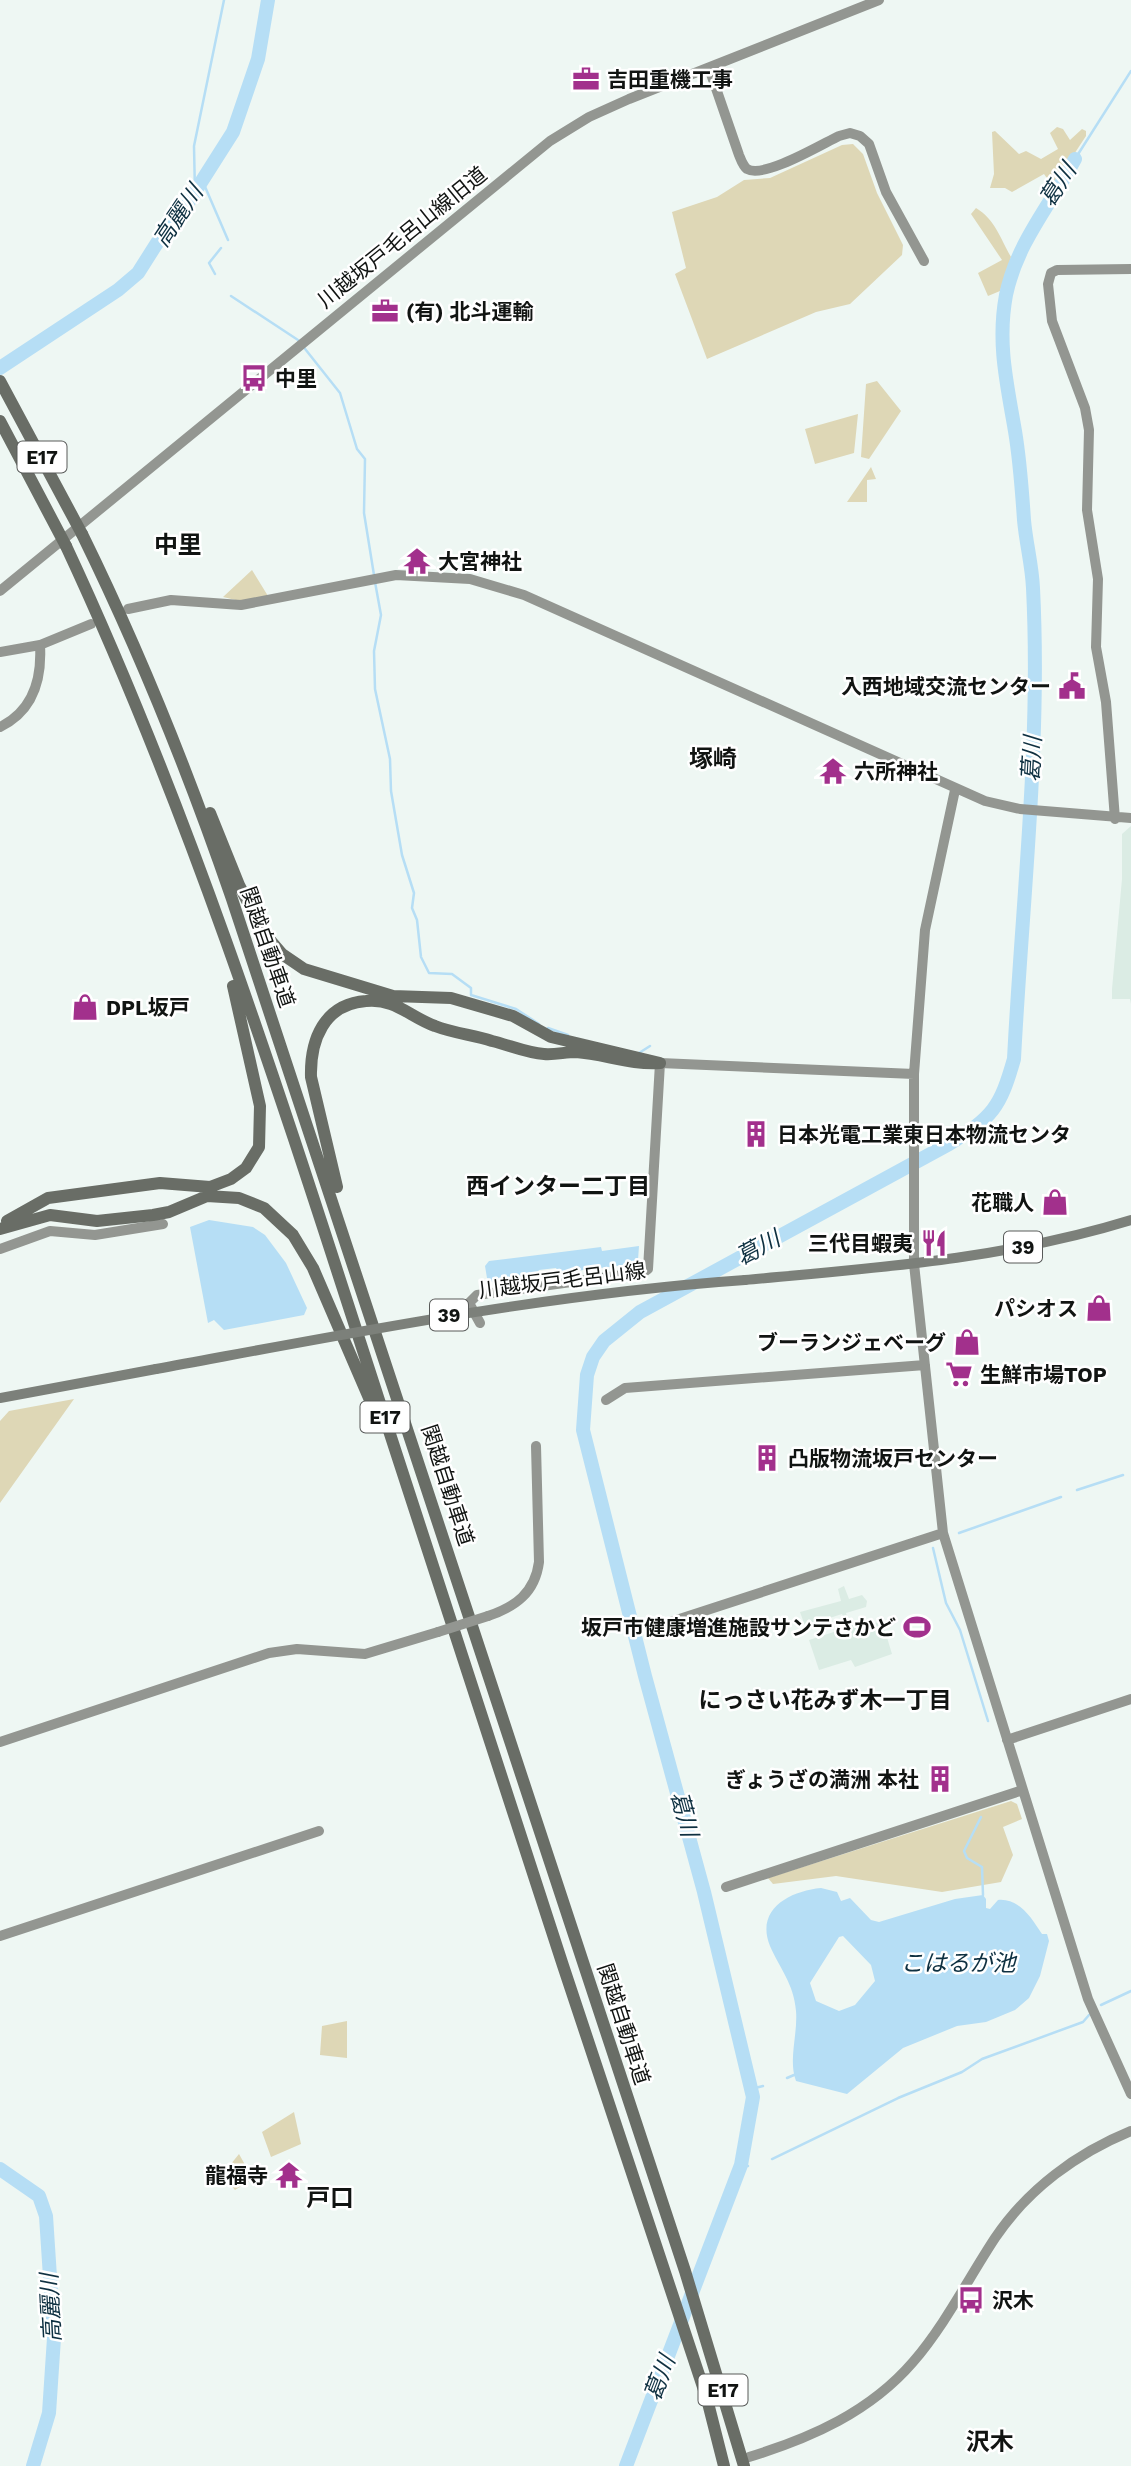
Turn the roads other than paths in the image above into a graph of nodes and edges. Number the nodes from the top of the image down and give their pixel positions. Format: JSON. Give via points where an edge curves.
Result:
{"nodes":[{"id":1,"x":880,"y":0,"type":"edge"},
{"id":2,"x":709,"y":68,"type":"junction"},
{"id":3,"x":924,"y":261,"type":"dead end"},
{"id":4,"x":1131,"y":270,"type":"edge"},
{"id":5,"x":0,"y":381,"type":"edge"},
{"id":6,"x":0,"y":421,"type":"edge"},
{"id":7,"x":0,"y":591,"type":"edge"},
{"id":8,"x":128,"y":608,"type":"dead end"},
{"id":9,"x":91,"y":624,"type":"dead end"},
{"id":10,"x":40,"y":645,"type":"junction"},
{"id":11,"x":0,"y":652,"type":"edge"},
{"id":12,"x":0,"y":727,"type":"edge"},
{"id":13,"x":170,"y":731,"type":"junction"},
{"id":14,"x":955,"y":790,"type":"junction"},
{"id":15,"x":1131,"y":818,"type":"edge"},
{"id":16,"x":1115,"y":819,"type":"junction"},
{"id":17,"x":212,"y":904,"type":"junction"},
{"id":18,"x":660,"y":1063,"type":"junction"},
{"id":19,"x":914,"y":1074,"type":"junction"},
{"id":20,"x":1131,"y":1220,"type":"edge"},
{"id":21,"x":0,"y":1223,"type":"edge"},
{"id":22,"x":163,"y":1224,"type":"dead end"},
{"id":23,"x":0,"y":1229,"type":"edge"},
{"id":24,"x":0,"y":1249,"type":"edge"},
{"id":25,"x":914,"y":1264,"type":"junction"},
{"id":26,"x":367,"y":1303,"type":"junction"},
{"id":27,"x":480,"y":1323,"type":"dead end"},
{"id":28,"x":925,"y":1365,"type":"junction"},
{"id":29,"x":0,"y":1398,"type":"edge"},
{"id":30,"x":606,"y":1400,"type":"dead end"},
{"id":31,"x":536,"y":1446,"type":"dead end"},
{"id":32,"x":414,"y":1504,"type":"junction"},
{"id":33,"x":943,"y":1533,"type":"junction"},
{"id":34,"x":658,"y":1626,"type":"dead end"},
{"id":35,"x":1131,"y":1699,"type":"edge"},
{"id":36,"x":1007,"y":1740,"type":"junction"},
{"id":37,"x":0,"y":1742,"type":"edge"},
{"id":38,"x":1023,"y":1790,"type":"junction"},
{"id":39,"x":319,"y":1831,"type":"dead end"},
{"id":40,"x":726,"y":1887,"type":"dead end"},
{"id":41,"x":2,"y":1935,"type":"edge"},
{"id":42,"x":1131,"y":2094,"type":"edge"},
{"id":43,"x":1131,"y":2131,"type":"edge"},
{"id":44,"x":747,"y":2462,"type":"edge"},
{"id":45,"x":724,"y":2466,"type":"edge"}],
"edges":[{"from":1,"to":2,"type":"street","name":"川越坂戸毛呂山線旧道"},
{"from":2,"to":3,"type":"street","via":[[739,155],[750,170],[775,167],[850,133],[869,144],[886,192]]},
{"from":2,"to":7,"type":"street","name":"川越坂戸毛呂山線旧道","via":[[608,108],[550,141]]},
{"from":4,"to":16,"type":"street","via":[[1057,270],[1048,284],[1055,332],[1090,430],[1087,510],[1098,579],[1096,647],[1106,702]]},
{"from":5,"to":13,"type":"highway","name":"関越自動車道","number":"E17","bridge":true,"via":[[82,534]]},
{"from":6,"to":17,"type":"highway","name":"関越自動車道","number":"E17","bridge":true,"via":[[66,546],[148,730]]},
{"from":8,"to":14,"type":"street","via":[[171,600],[241,605],[412,574],[470,579],[524,596]]},
{"from":9,"to":10,"type":"street"},
{"from":10,"to":11,"type":"street"},
{"from":10,"to":12,"type":"street","via":[[40,675],[30,701]]},
{"from":13,"to":18,"type":"highway","via":[[194,775],[254,915],[272,945],[292,962],[329,979],[393,996],[450,998],[513,1016],[551,1037]]},
{"from":13,"to":26,"type":"highway","name":"関越自動車道","number":"E17","via":[[212,841]]},
{"from":14,"to":16,"type":"street","via":[[1020,809]]},
{"from":14,"to":19,"type":"street","via":[[925,929]]},
{"from":15,"to":16,"type":"street"},
{"from":17,"to":21,"type":"highway","via":[[260,1105],[261,1136],[251,1161],[231,1179],[209,1187],[160,1183],[58,1196]]},
{"from":17,"to":32,"type":"highway","name":"関越自動車道","number":"E17"},
{"from":18,"to":19,"type":"street"},
{"from":18,"to":26,"type":"highway","via":[[636,1065],[579,1052],[540,1054],[435,1026],[397,1004],[376,1000],[353,1003],[332,1014],[315,1038],[311,1077]]},
{"from":18,"to":27,"type":"street","via":[[648,1269],[477,1294],[469,1303]]},
{"from":19,"to":25,"type":"street"},
{"from":20,"to":25,"type":"main road","name":"川越坂戸毛呂山線","number":"39","via":[[1008,1251]]},
{"from":22,"to":24,"type":"street","via":[[95,1235],[50,1231]]},
{"from":23,"to":32,"type":"highway","via":[[50,1215],[88,1221],[153,1215],[207,1196],[239,1198],[264,1208],[293,1235],[313,1268]]},
{"from":25,"to":28,"type":"street"},
{"from":25,"to":29,"type":"main road","name":"川越坂戸毛呂山線","number":"39","bridge":true,"via":[[625,1289],[493,1307]]},
{"from":26,"to":44,"type":"highway","name":"関越自動車道","number":"E17"},
{"from":28,"to":30,"type":"street","via":[[625,1388]]},
{"from":28,"to":33,"type":"street"},
{"from":31,"to":37,"type":"street","bridge":true,"via":[[538,1570],[522,1598],[509,1608],[365,1654],[298,1649],[270,1653]]},
{"from":32,"to":45,"type":"highway","name":"関越自動車道","number":"E17","via":[[688,2342]]},
{"from":33,"to":34,"type":"street"},
{"from":33,"to":36,"type":"street"},
{"from":35,"to":36,"type":"street"},
{"from":36,"to":38,"type":"street"},
{"from":38,"to":40,"type":"street"},
{"from":38,"to":42,"type":"street","via":[[1088,1999]]},
{"from":39,"to":41,"type":"street"},
{"from":43,"to":44,"type":"street","via":[[1072,2161],[1035,2191],[996,2237],[913,2362],[873,2399],[811,2435]]}]}
